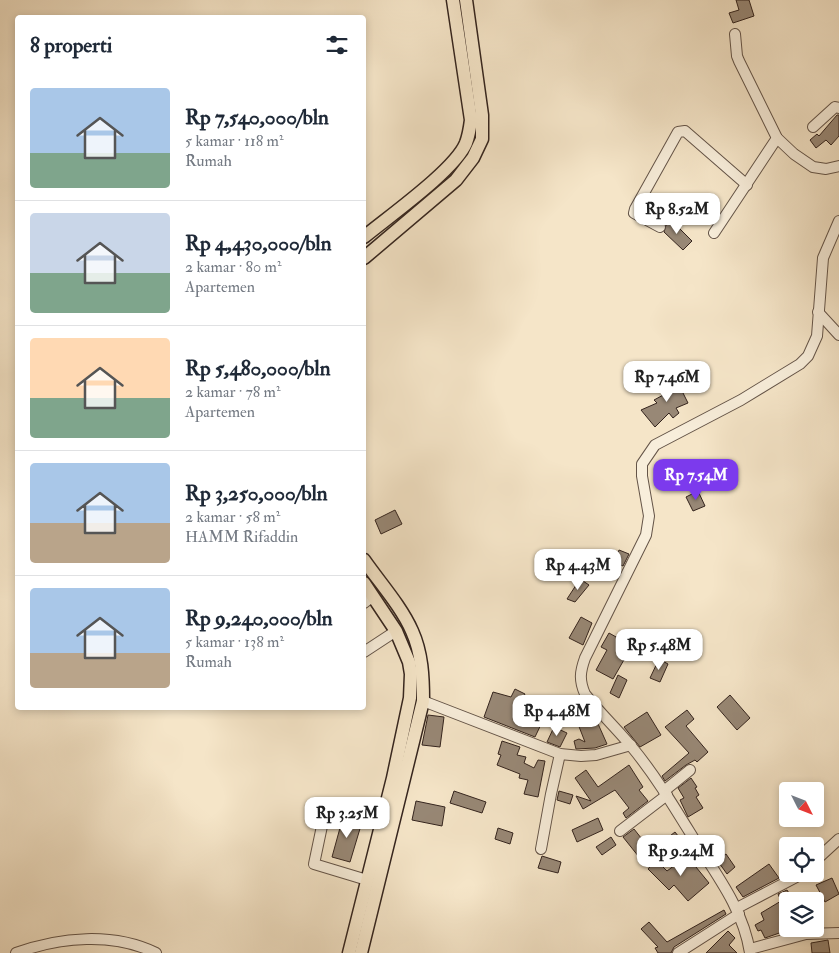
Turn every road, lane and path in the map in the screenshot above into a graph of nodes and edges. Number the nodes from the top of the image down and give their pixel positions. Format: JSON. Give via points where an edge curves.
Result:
{"nodes":[{"id":1,"x":452,"y":0,"type":"edge"},
{"id":2,"x":466,"y":0,"type":"edge"},
{"id":3,"x":735,"y":34,"type":"dead end"},
{"id":4,"x":839,"y":108,"type":"edge"},
{"id":5,"x":813,"y":127,"type":"dead end"},
{"id":6,"x":778,"y":138,"type":"junction"},
{"id":7,"x":839,"y":166,"type":"edge"},
{"id":8,"x":747,"y":185,"type":"junction"},
{"id":9,"x":839,"y":221,"type":"edge"},
{"id":10,"x":660,"y":227,"type":"dead end"},
{"id":11,"x":714,"y":233,"type":"dead end"},
{"id":12,"x":366,"y":235,"type":"edge"},
{"id":13,"x":834,"y":242,"type":"edge"},
{"id":14,"x":366,"y":256,"type":"edge"},
{"id":15,"x":818,"y":312,"type":"junction"},
{"id":16,"x":839,"y":335,"type":"edge"},
{"id":17,"x":366,"y":563,"type":"edge"},
{"id":18,"x":368,"y":600,"type":"edge"},
{"id":19,"x":396,"y":630,"type":"junction"},
{"id":20,"x":366,"y":651,"type":"edge"},
{"id":21,"x":423,"y":701,"type":"junction"},
{"id":22,"x":630,"y":745,"type":"junction"},
{"id":23,"x":560,"y":754,"type":"junction"},
{"id":24,"x":690,"y":770,"type":"dead end"},
{"id":25,"x":666,"y":793,"type":"junction"},
{"id":26,"x":322,"y":826,"type":"dead end"},
{"id":27,"x":620,"y":831,"type":"dead end"},
{"id":28,"x":839,"y":839,"type":"edge"},
{"id":29,"x":380,"y":848,"type":"junction"},
{"id":30,"x":541,"y":849,"type":"dead end"},
{"id":31,"x":824,"y":853,"type":"edge"},
{"id":32,"x":367,"y":880,"type":"junction"},
{"id":33,"x":788,"y":882,"type":"edge"},
{"id":34,"x":738,"y":911,"type":"junction"},
{"id":35,"x":839,"y":933,"type":"edge"},
{"id":36,"x":750,"y":951,"type":"edge"},
{"id":37,"x":16,"y":953,"type":"edge"},
{"id":38,"x":156,"y":953,"type":"edge"},
{"id":39,"x":349,"y":953,"type":"edge"},
{"id":40,"x":361,"y":953,"type":"edge"},
{"id":41,"x":678,"y":953,"type":"edge"}],
"edges":[{"from":1,"to":12,"type":"main road","via":[[470,120],[466,144],[432,181]]},
{"from":2,"to":14,"type":"main road","via":[[482,115],[482,139],[473,158],[456,180]]},
{"from":3,"to":6,"type":"street","via":[[739,61]]},
{"from":4,"to":5,"type":"street","via":[[835,107]]},
{"from":6,"to":7,"type":"street","via":[[813,167]]},
{"from":6,"to":8,"type":"street"},
{"from":8,"to":10,"type":"street","via":[[685,131],[678,132],[634,209],[634,213]]},
{"from":8,"to":11,"type":"street"},
{"from":9,"to":13,"type":"street"},
{"from":13,"to":15,"type":"street","via":[[823,258]]},
{"from":15,"to":16,"type":"street"},
{"from":15,"to":22,"type":"street","via":[[817,336],[808,356],[800,364],[741,400],[655,445],[642,464],[649,526],[580,672],[585,694]]},
{"from":17,"to":21,"type":"main road","via":[[413,632],[423,674]]},
{"from":18,"to":19,"type":"main road"},
{"from":19,"to":20,"type":"street"},
{"from":19,"to":29,"type":"main road","via":[[409,662],[410,698]]},
{"from":21,"to":23,"type":"street"},
{"from":21,"to":29,"type":"main road"},
{"from":22,"to":23,"type":"street","via":[[596,755]]},
{"from":22,"to":25,"type":"street"},
{"from":23,"to":30,"type":"street"},
{"from":24,"to":25,"type":"street"},
{"from":25,"to":27,"type":"street"},
{"from":25,"to":34,"type":"street"},
{"from":26,"to":32,"type":"street","via":[[314,864]]},
{"from":28,"to":31,"type":"street"},
{"from":29,"to":32,"type":"main road"},
{"from":29,"to":40,"type":"main road"},
{"from":32,"to":39,"type":"main road"},
{"from":33,"to":34,"type":"street"},
{"from":34,"to":36,"type":"street"},
{"from":34,"to":41,"type":"street"},
{"from":35,"to":36,"type":"street","via":[[806,934]]},
{"from":37,"to":38,"type":"street","via":[[58,942],[88,939],[124,941]]}]}
